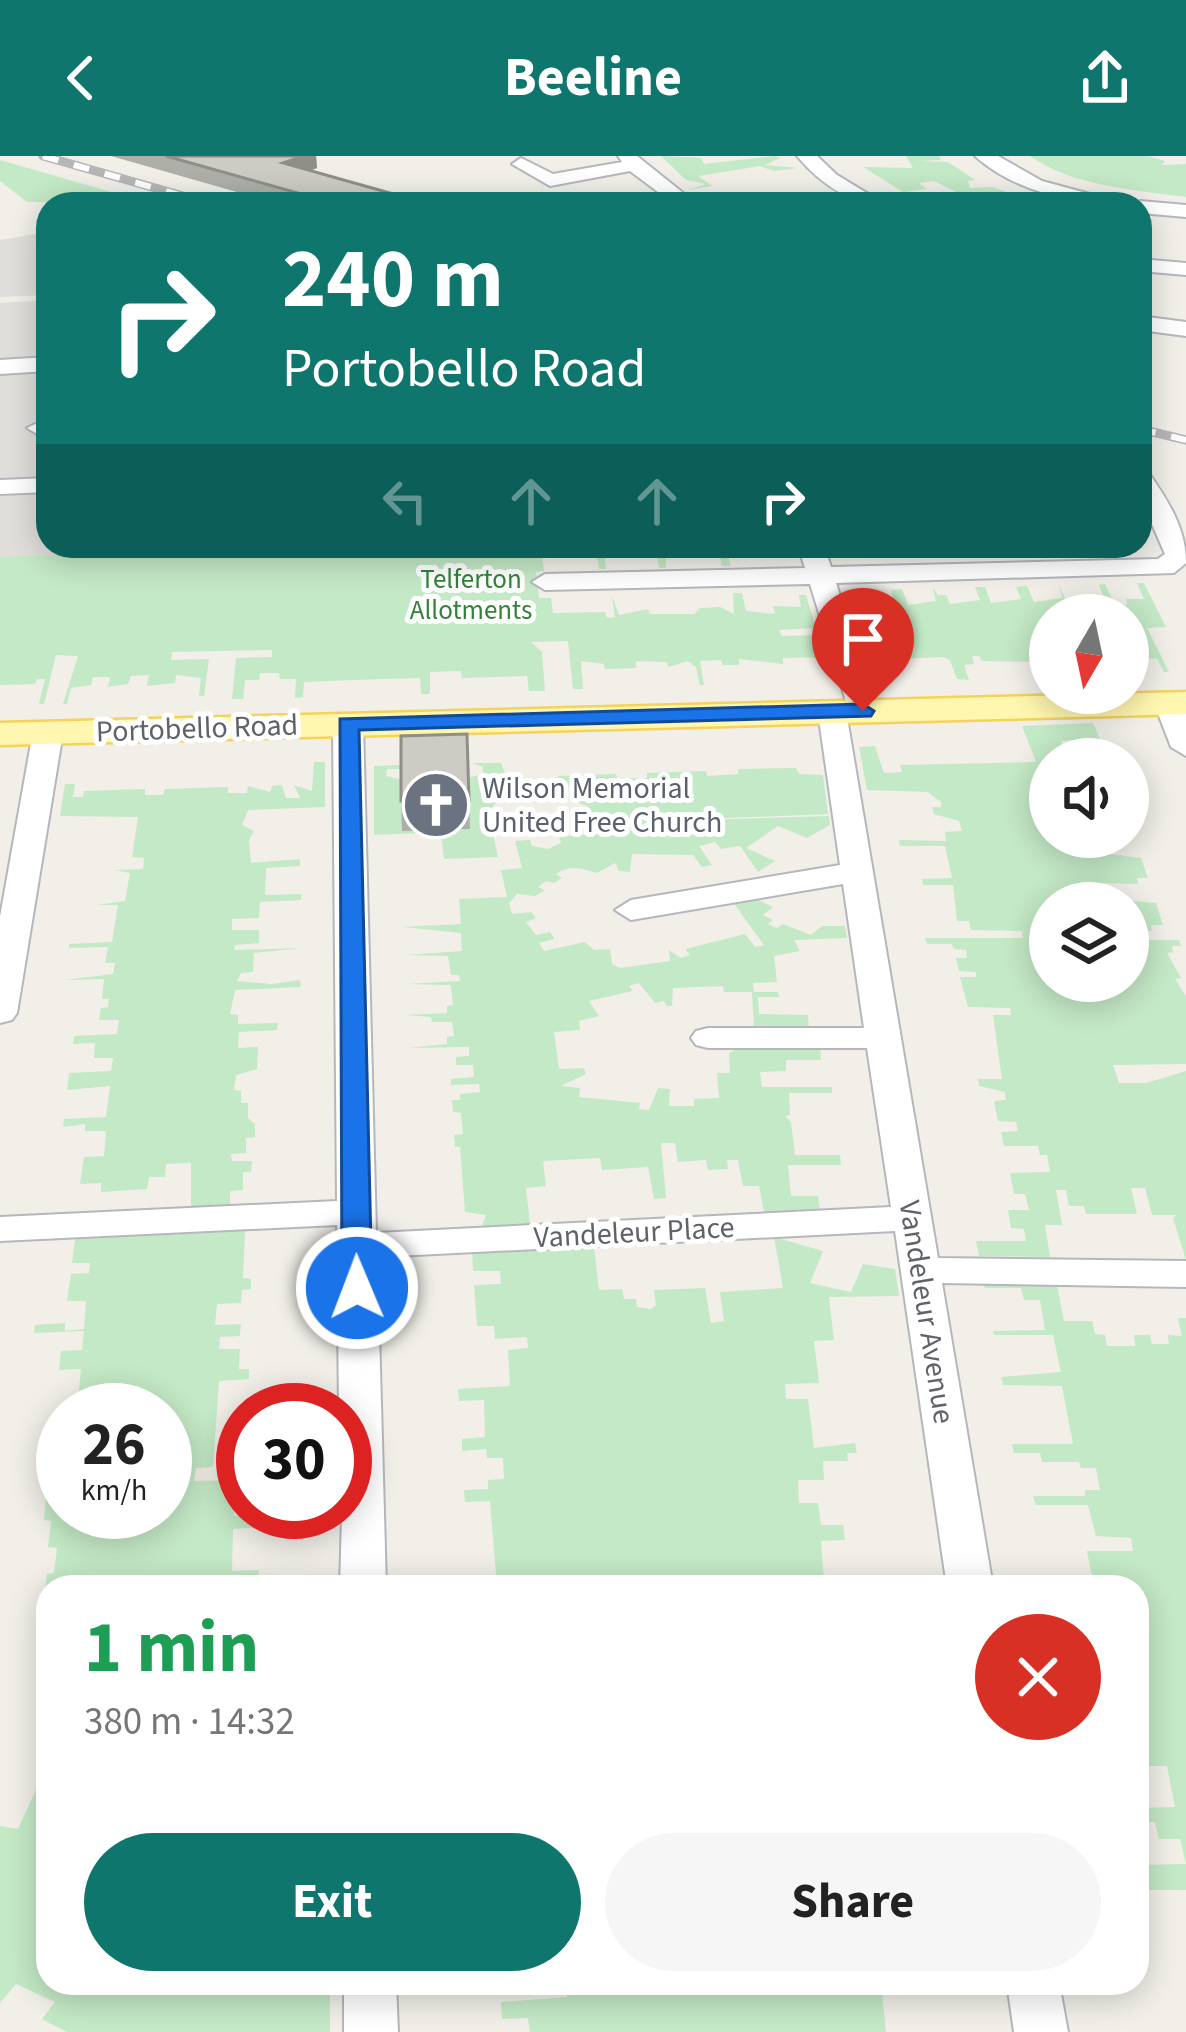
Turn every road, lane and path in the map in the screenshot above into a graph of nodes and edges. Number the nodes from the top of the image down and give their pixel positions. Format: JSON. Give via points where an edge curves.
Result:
{"nodes":[{"id":1,"x":806,"y":156,"type":"edge"},
{"id":2,"x":984,"y":156,"type":"edge"},
{"id":3,"x":631,"y":161,"type":"edge"},
{"id":4,"x":522,"y":164,"type":"edge"},
{"id":5,"x":550,"y":180,"type":"junction"},
{"id":6,"x":561,"y":192,"type":"edge"},
{"id":7,"x":671,"y":192,"type":"edge"},
{"id":8,"x":853,"y":192,"type":"edge"},
{"id":9,"x":1068,"y":192,"type":"edge"},
{"id":10,"x":1152,"y":208,"type":"edge"},
{"id":11,"x":1186,"y":211,"type":"edge"},
{"id":12,"x":1152,"y":267,"type":"edge"},
{"id":13,"x":1186,"y":269,"type":"edge"},
{"id":14,"x":1152,"y":325,"type":"edge"},
{"id":15,"x":1186,"y":329,"type":"edge"},
{"id":16,"x":36,"y":365,"type":"edge"},
{"id":17,"x":0,"y":367,"type":"edge"},
{"id":18,"x":36,"y":486,"type":"edge"},
{"id":19,"x":0,"y":487,"type":"edge"},
{"id":20,"x":1173,"y":507,"type":"edge"},
{"id":21,"x":815,"y":558,"type":"edge"},
{"id":22,"x":821,"y":578,"type":"junction"},
{"id":23,"x":545,"y":583,"type":"dead end"},
{"id":24,"x":1177,"y":703,"type":"edge"},
{"id":25,"x":848,"y":712,"type":"junction"},
{"id":26,"x":348,"y":724,"type":"junction"},
{"id":27,"x":48,"y":732,"type":"junction"},
{"id":28,"x":0,"y":734,"type":"edge"},
{"id":29,"x":1186,"y":747,"type":"edge"},
{"id":30,"x":857,"y":872,"type":"junction"},
{"id":31,"x":631,"y":910,"type":"dead end"},
{"id":32,"x":0,"y":1013,"type":"edge"},
{"id":33,"x":708,"y":1038,"type":"dead end"},
{"id":34,"x":884,"y":1038,"type":"junction"},
{"id":35,"x":912,"y":1218,"type":"junction"},
{"id":36,"x":0,"y":1229,"type":"edge"},
{"id":37,"x":356,"y":1229,"type":"junction"},
{"id":38,"x":920,"y":1270,"type":"junction"},
{"id":39,"x":1186,"y":1274,"type":"edge"},
{"id":40,"x":363,"y":1575,"type":"edge"},
{"id":41,"x":968,"y":1575,"type":"edge"},
{"id":42,"x":370,"y":1995,"type":"edge"},
{"id":43,"x":1035,"y":1995,"type":"edge"},
{"id":44,"x":371,"y":2032,"type":"edge"},
{"id":45,"x":1041,"y":2032,"type":"edge"}],
"edges":[{"from":1,"to":8,"type":"street"},
{"from":2,"to":9,"type":"street"},
{"from":3,"to":5,"type":"street"},
{"from":3,"to":7,"type":"street"},
{"from":4,"to":5,"type":"street"},
{"from":5,"to":6,"type":"street","via":[[545,185]]},
{"from":10,"to":11,"type":"street"},
{"from":12,"to":13,"type":"street"},
{"from":14,"to":15,"type":"street"},
{"from":16,"to":17,"type":"street"},
{"from":18,"to":19,"type":"street"},
{"from":20,"to":22,"type":"street","via":[[1179,556],[1160,568]]},
{"from":21,"to":22,"type":"street","name":"Vandeleur Avenue"},
{"from":22,"to":23,"type":"street"},
{"from":22,"to":25,"type":"street","name":"Vandeleur Avenue"},
{"from":24,"to":25,"type":"main road","name":"Portobello Road"},
{"from":24,"to":29,"type":"street"},
{"from":25,"to":26,"type":"main road","name":"Portobello Road"},
{"from":25,"to":30,"type":"street","name":"Vandeleur Avenue"},
{"from":26,"to":27,"type":"main road","name":"Portobello Road"},
{"from":26,"to":37,"type":"street"},
{"from":27,"to":28,"type":"main road","name":"Portobello Road"},
{"from":27,"to":32,"type":"street"},
{"from":30,"to":31,"type":"street"},
{"from":30,"to":34,"type":"street","name":"Vandeleur Avenue"},
{"from":33,"to":34,"type":"street"},
{"from":34,"to":35,"type":"street","name":"Vandeleur Avenue"},
{"from":35,"to":37,"type":"street","name":"Vandeleur Place"},
{"from":35,"to":38,"type":"street","name":"Vandeleur Avenue"},
{"from":36,"to":37,"type":"street","name":"Vandeleur Place"},
{"from":37,"to":40,"type":"street"},
{"from":38,"to":39,"type":"street"},
{"from":38,"to":41,"type":"street","name":"Vandeleur Avenue"},
{"from":42,"to":44,"type":"street"},
{"from":43,"to":45,"type":"street"}]}
